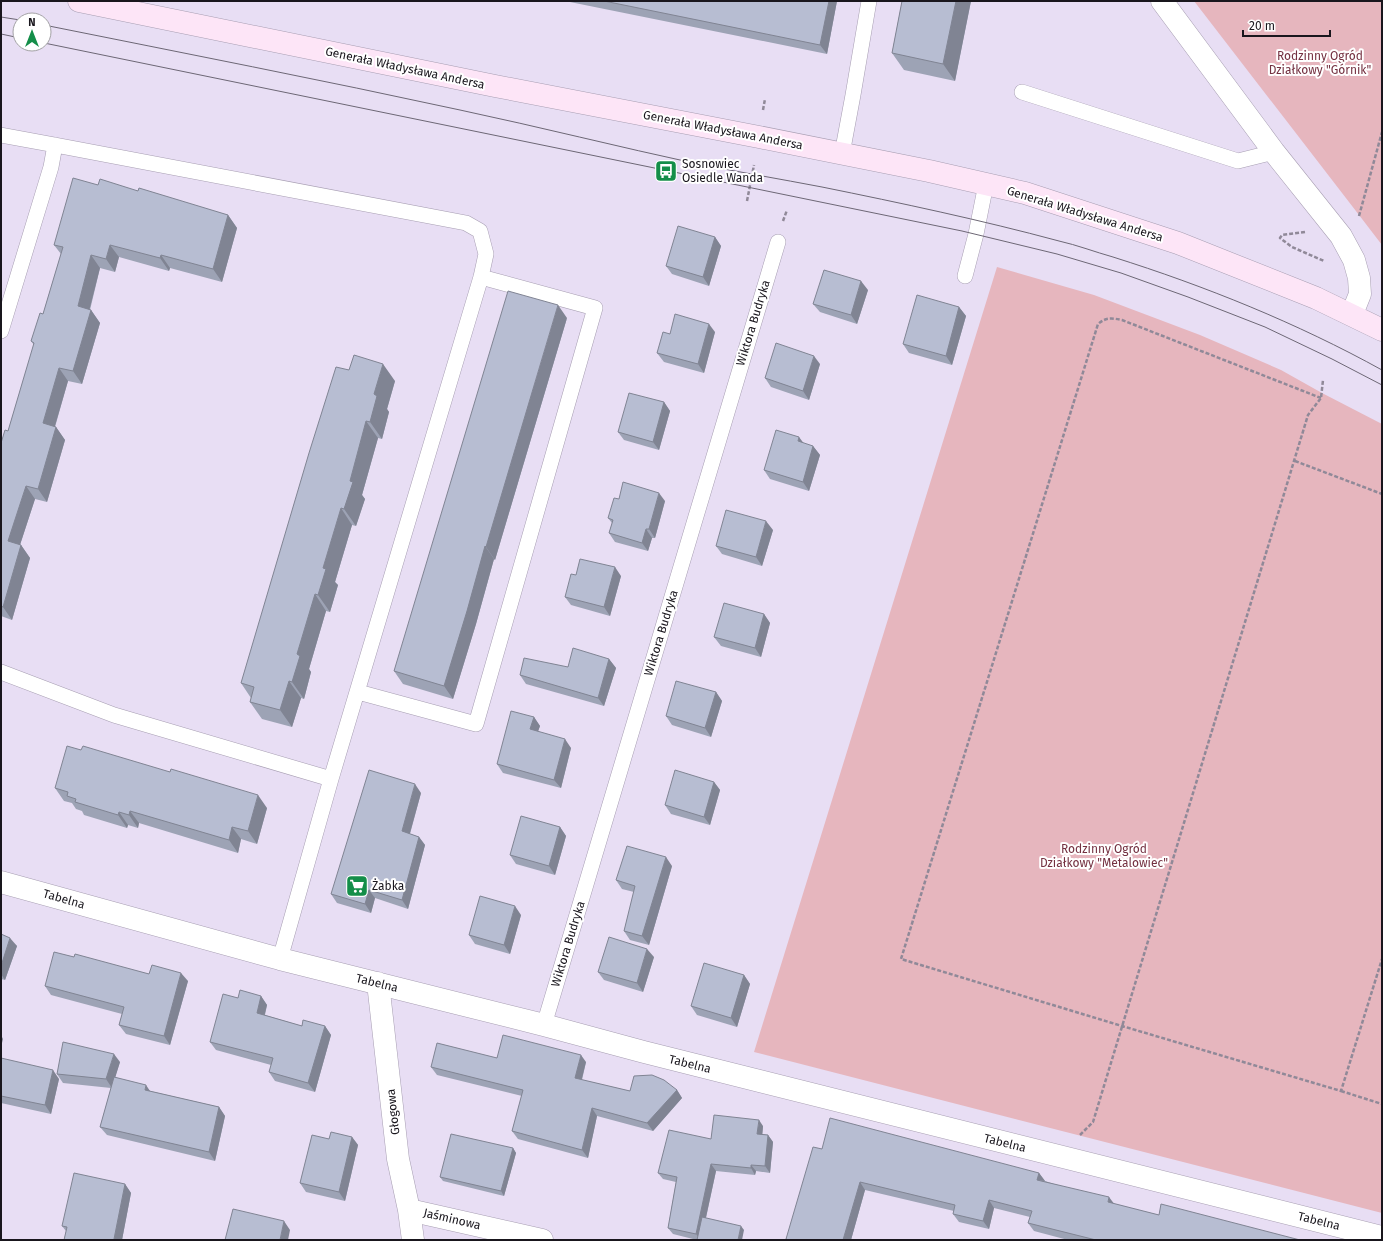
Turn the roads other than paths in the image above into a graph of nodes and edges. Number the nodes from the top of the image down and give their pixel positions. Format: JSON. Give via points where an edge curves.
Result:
{"nodes":[{"id":1,"x":79,"y":1,"type":"edge"},
{"id":2,"x":869,"y":1,"type":"edge"},
{"id":3,"x":1162,"y":1,"type":"edge"},
{"id":4,"x":1022,"y":92,"type":"dead end"},
{"id":5,"x":1,"y":135,"type":"edge"},
{"id":6,"x":55,"y":145,"type":"junction"},
{"id":7,"x":1274,"y":152,"type":"junction"},
{"id":8,"x":842,"y":154,"type":"junction"},
{"id":9,"x":986,"y":184,"type":"junction"},
{"id":10,"x":778,"y":242,"type":"dead end"},
{"id":11,"x":965,"y":276,"type":"dead end"},
{"id":12,"x":480,"y":277,"type":"junction"},
{"id":13,"x":1352,"y":314,"type":"junction"},
{"id":14,"x":1382,"y":330,"type":"edge"},
{"id":15,"x":1,"y":331,"type":"edge"},
{"id":16,"x":1,"y":672,"type":"edge"},
{"id":17,"x":358,"y":692,"type":"junction"},
{"id":18,"x":331,"y":779,"type":"junction"},
{"id":19,"x":1,"y":882,"type":"edge"},
{"id":20,"x":280,"y":959,"type":"junction"},
{"id":21,"x":378,"y":983,"type":"junction"},
{"id":22,"x":544,"y":1025,"type":"junction"},
{"id":23,"x":409,"y":1210,"type":"junction"},
{"id":24,"x":1382,"y":1237,"type":"edge"},
{"id":25,"x":413,"y":1240,"type":"edge"},
{"id":26,"x":542,"y":1240,"type":"edge"}],
"edges":[{"from":1,"to":8,"type":"main road","name":"Generała Władysława Andersa"},
{"from":2,"to":8,"type":"lane"},
{"from":3,"to":7,"type":"street"},
{"from":4,"to":7,"type":"lane","via":[[1238,161]]},
{"from":5,"to":6,"type":"lane"},
{"from":6,"to":12,"type":"lane","via":[[466,223],[480,231],[486,254]]},
{"from":6,"to":15,"type":"lane","via":[[51,167]]},
{"from":7,"to":13,"type":"street","via":[[1341,236],[1354,260],[1360,294]]},
{"from":8,"to":9,"type":"main road","name":"Generała Władysława Andersa"},
{"from":9,"to":11,"type":"lane"},
{"from":9,"to":13,"type":"main road","name":"Generała Władysława Andersa","via":[[1025,193],[1178,243]]},
{"from":10,"to":22,"type":"lane","name":"Wiktora Budryka"},
{"from":12,"to":17,"type":"lane"},
{"from":12,"to":17,"type":"lane","via":[[595,308],[476,724]]},
{"from":13,"to":14,"type":"main road","name":"Generała Władysława Andersa"},
{"from":16,"to":18,"type":"lane","via":[[114,715]]},
{"from":17,"to":18,"type":"lane"},
{"from":18,"to":20,"type":"lane"},
{"from":19,"to":20,"type":"street","name":"Tabelna"},
{"from":20,"to":21,"type":"street","name":"Tabelna"},
{"from":21,"to":22,"type":"street","name":"Tabelna"},
{"from":21,"to":23,"type":"street","name":"Głogowa","via":[[398,1159]]},
{"from":22,"to":24,"type":"street","name":"Tabelna"},
{"from":23,"to":25,"type":"street","name":"Głogowa"},
{"from":23,"to":26,"type":"street","name":"Jaśminowa"}]}
